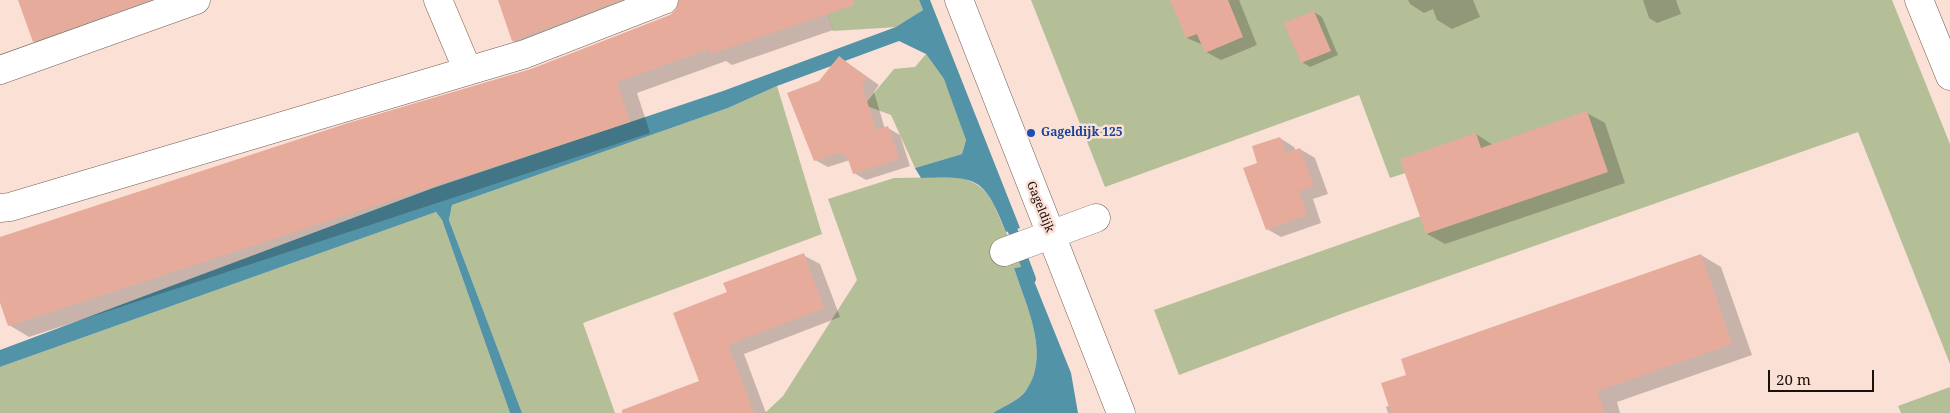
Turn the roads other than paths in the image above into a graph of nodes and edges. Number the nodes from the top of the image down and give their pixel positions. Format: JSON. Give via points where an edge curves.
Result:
{"nodes":[{"id":1,"x":196,"y":0,"type":"edge"},
{"id":2,"x":438,"y":0,"type":"edge"},
{"id":3,"x":664,"y":0,"type":"edge"},
{"id":4,"x":959,"y":0,"type":"edge"},
{"id":5,"x":1920,"y":0,"type":"edge"},
{"id":6,"x":0,"y":70,"type":"edge"},
{"id":7,"x":468,"y":71,"type":"junction"},
{"id":8,"x":1950,"y":76,"type":"edge"},
{"id":9,"x":0,"y":208,"type":"edge"},
{"id":10,"x":1096,"y":218,"type":"dead end"},
{"id":11,"x":1041,"y":237,"type":"junction"},
{"id":12,"x":1004,"y":252,"type":"dead end"},
{"id":13,"x":1121,"y":413,"type":"edge"}],
"edges":[{"from":1,"to":6,"type":"street"},
{"from":2,"to":7,"type":"street"},
{"from":3,"to":7,"type":"street","via":[[525,54]]},
{"from":4,"to":11,"type":"street","name":"Gageldijk"},
{"from":5,"to":8,"type":"street"},
{"from":7,"to":9,"type":"street"},
{"from":10,"to":11,"type":"street"},
{"from":11,"to":12,"type":"street"},
{"from":11,"to":13,"type":"street","name":"Gageldijk"}]}
